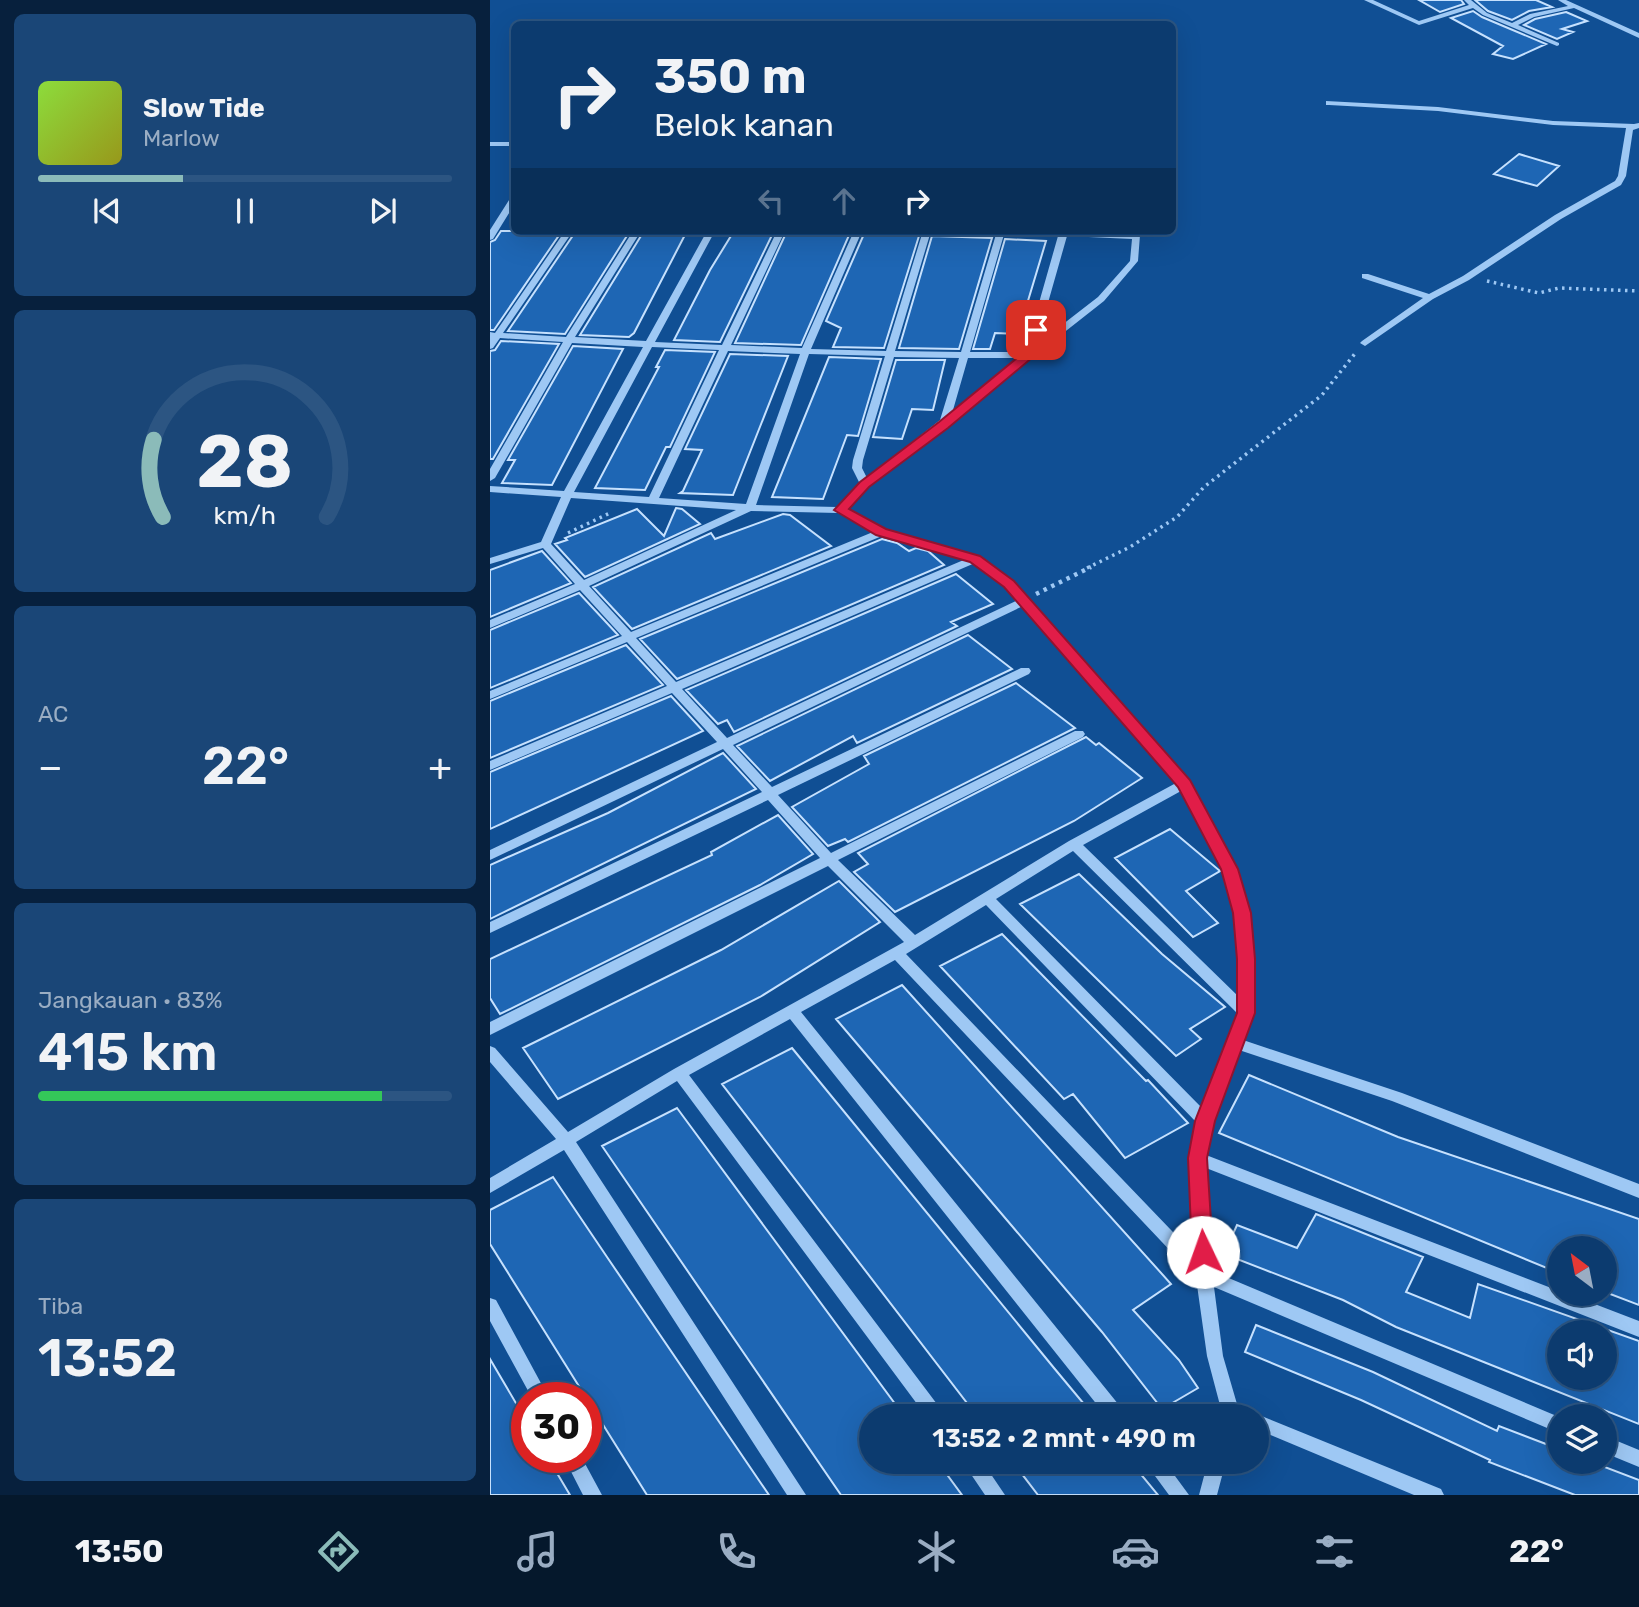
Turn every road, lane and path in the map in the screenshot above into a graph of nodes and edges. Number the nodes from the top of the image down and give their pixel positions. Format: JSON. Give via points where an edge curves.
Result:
{"nodes":[{"id":1,"x":1367,"y":0,"type":"edge"},
{"id":2,"x":1561,"y":0,"type":"edge"},
{"id":3,"x":1469,"y":3,"type":"edge"},
{"id":4,"x":1576,"y":6,"type":"junction"},
{"id":5,"x":1513,"y":25,"type":"junction"},
{"id":6,"x":1639,"y":36,"type":"edge"},
{"id":7,"x":1557,"y":44,"type":"dead end"},
{"id":8,"x":1329,"y":103,"type":"dead end"},
{"id":9,"x":1635,"y":126,"type":"edge"},
{"id":10,"x":490,"y":144,"type":"edge"},
{"id":11,"x":511,"y":144,"type":"edge"},
{"id":12,"x":490,"y":213,"type":"edge"},
{"id":13,"x":510,"y":214,"type":"edge"},
{"id":14,"x":566,"y":235,"type":"edge"},
{"id":15,"x":635,"y":235,"type":"edge"},
{"id":16,"x":708,"y":235,"type":"edge"},
{"id":17,"x":779,"y":235,"type":"edge"},
{"id":18,"x":856,"y":235,"type":"edge"},
{"id":19,"x":926,"y":235,"type":"edge"},
{"id":20,"x":1000,"y":235,"type":"edge"},
{"id":21,"x":1062,"y":235,"type":"edge"},
{"id":22,"x":1138,"y":235,"type":"edge"},
{"id":23,"x":490,"y":237,"type":"edge"},
{"id":24,"x":1365,"y":276,"type":"dead end"},
{"id":25,"x":1466,"y":278,"type":"junction"},
{"id":26,"x":1639,"y":292,"type":"edge"},
{"id":27,"x":1430,"y":297,"type":"junction"},
{"id":28,"x":494,"y":335,"type":"edge"},
{"id":29,"x":569,"y":340,"type":"junction"},
{"id":30,"x":1365,"y":342,"type":"joint"},
{"id":31,"x":648,"y":344,"type":"junction"},
{"id":32,"x":490,"y":346,"type":"edge"},
{"id":33,"x":724,"y":349,"type":"junction"},
{"id":34,"x":805,"y":352,"type":"junction"},
{"id":35,"x":890,"y":355,"type":"junction"},
{"id":36,"x":964,"y":355,"type":"junction"},
{"id":37,"x":1029,"y":355,"type":"junction"},
{"id":38,"x":944,"y":425,"type":"junction"},
{"id":39,"x":490,"y":478,"type":"edge"},
{"id":40,"x":865,"y":485,"type":"junction"},
{"id":41,"x":490,"y":489,"type":"edge"},
{"id":42,"x":567,"y":495,"type":"junction"},
{"id":43,"x":636,"y":500,"type":"junction"},
{"id":44,"x":652,"y":501,"type":"junction"},
{"id":45,"x":750,"y":507,"type":"junction"},
{"id":46,"x":840,"y":510,"type":"junction"},
{"id":47,"x":881,"y":532,"type":"junction"},
{"id":48,"x":545,"y":544,"type":"junction"},
{"id":49,"x":975,"y":559,"type":"junction"},
{"id":50,"x":490,"y":562,"type":"edge"},
{"id":51,"x":580,"y":586,"type":"junction"},
{"id":52,"x":1026,"y":601,"type":"junction"},
{"id":53,"x":490,"y":624,"type":"edge"},
{"id":54,"x":629,"y":638,"type":"junction"},
{"id":55,"x":1025,"y":671,"type":"dead end"},
{"id":56,"x":674,"y":686,"type":"junction"},
{"id":57,"x":490,"y":695,"type":"edge"},
{"id":58,"x":1079,"y":734,"type":"dead end"},
{"id":59,"x":726,"y":744,"type":"junction"},
{"id":60,"x":490,"y":766,"type":"edge"},
{"id":61,"x":1184,"y":784,"type":"junction"},
{"id":62,"x":769,"y":794,"type":"junction"},
{"id":63,"x":1074,"y":845,"type":"junction"},
{"id":64,"x":490,"y":855,"type":"edge"},
{"id":65,"x":829,"y":859,"type":"junction"},
{"id":66,"x":987,"y":898,"type":"junction"},
{"id":67,"x":490,"y":928,"type":"edge"},
{"id":68,"x":914,"y":943,"type":"junction"},
{"id":69,"x":897,"y":953,"type":"junction"},
{"id":70,"x":792,"y":1011,"type":"junction"},
{"id":71,"x":1246,"y":1013,"type":"junction"},
{"id":72,"x":490,"y":1029,"type":"edge"},
{"id":73,"x":1234,"y":1043,"type":"junction"},
{"id":74,"x":490,"y":1052,"type":"edge"},
{"id":75,"x":679,"y":1073,"type":"junction"},
{"id":76,"x":1205,"y":1121,"type":"junction"},
{"id":77,"x":565,"y":1139,"type":"junction"},
{"id":78,"x":1198,"y":1158,"type":"junction"},
{"id":79,"x":490,"y":1186,"type":"edge"},
{"id":80,"x":1639,"y":1191,"type":"edge"},
{"id":81,"x":1204,"y":1275,"type":"junction"},
{"id":82,"x":490,"y":1305,"type":"edge"},
{"id":83,"x":1639,"y":1329,"type":"edge"},
{"id":84,"x":532,"y":1382,"type":"edge"},
{"id":85,"x":928,"y":1404,"type":"edge"},
{"id":86,"x":1107,"y":1404,"type":"edge"},
{"id":87,"x":1227,"y":1404,"type":"edge"},
{"id":88,"x":1547,"y":1420,"type":"edge"},
{"id":89,"x":1269,"y":1425,"type":"edge"},
{"id":90,"x":1617,"y":1449,"type":"edge"},
{"id":91,"x":1639,"y":1459,"type":"edge"},
{"id":92,"x":581,"y":1473,"type":"edge"},
{"id":93,"x":981,"y":1474,"type":"edge"},
{"id":94,"x":1163,"y":1474,"type":"edge"},
{"id":95,"x":1214,"y":1474,"type":"edge"},
{"id":96,"x":593,"y":1495,"type":"edge"},
{"id":97,"x":797,"y":1495,"type":"edge"},
{"id":98,"x":996,"y":1495,"type":"edge"},
{"id":99,"x":1180,"y":1495,"type":"edge"},
{"id":100,"x":1209,"y":1495,"type":"edge"},
{"id":101,"x":1435,"y":1495,"type":"edge"}],
"edges":[{"from":1,"to":3,"type":"street","via":[[1419,23]]},
{"from":2,"to":4,"type":"street"},
{"from":3,"to":5,"type":"street"},
{"from":4,"to":5,"type":"street","via":[[1532,15]]},
{"from":4,"to":6,"type":"street"},
{"from":5,"to":7,"type":"street"},
{"from":8,"to":9,"type":"street"},
{"from":9,"to":25,"type":"street","via":[[1618,183]]},
{"from":10,"to":11,"type":"street"},
{"from":12,"to":13,"type":"street"},
{"from":13,"to":23,"type":"street"},
{"from":14,"to":28,"type":"street"},
{"from":15,"to":29,"type":"street"},
{"from":16,"to":31,"type":"street"},
{"from":17,"to":33,"type":"street"},
{"from":18,"to":34,"type":"street"},
{"from":19,"to":35,"type":"street"},
{"from":20,"to":36,"type":"street"},
{"from":21,"to":37,"type":"street"},
{"from":22,"to":37,"type":"street","via":[[1134,261],[1101,299]]},
{"from":24,"to":27,"type":"street"},
{"from":25,"to":26,"type":"path","via":[[1539,293],[1559,288]]},
{"from":25,"to":27,"type":"street"},
{"from":27,"to":30,"type":"street"},
{"from":28,"to":29,"type":"street"},
{"from":28,"to":32,"type":"street"},
{"from":29,"to":31,"type":"street"},
{"from":29,"to":39,"type":"street"},
{"from":30,"to":52,"type":"path","via":[[1322,395],[1204,487],[1177,517]]},
{"from":31,"to":33,"type":"street"},
{"from":31,"to":42,"type":"street"},
{"from":33,"to":34,"type":"street"},
{"from":33,"to":44,"type":"street"},
{"from":34,"to":35,"type":"street"},
{"from":34,"to":45,"type":"street"},
{"from":35,"to":36,"type":"street"},
{"from":35,"to":40,"type":"street","via":[[857,464]]},
{"from":36,"to":37,"type":"street"},
{"from":36,"to":38,"type":"street"},
{"from":37,"to":38,"type":"street"},
{"from":38,"to":40,"type":"street"},
{"from":40,"to":46,"type":"street"},
{"from":41,"to":42,"type":"street"},
{"from":42,"to":43,"type":"street"},
{"from":42,"to":48,"type":"street"},
{"from":43,"to":44,"type":"street"},
{"from":43,"to":48,"type":"path"},
{"from":44,"to":45,"type":"street"},
{"from":45,"to":46,"type":"street"},
{"from":45,"to":51,"type":"street"},
{"from":46,"to":47,"type":"street"},
{"from":47,"to":49,"type":"street"},
{"from":47,"to":54,"type":"street"},
{"from":48,"to":50,"type":"street"},
{"from":48,"to":51,"type":"street"},
{"from":49,"to":52,"type":"street"},
{"from":49,"to":56,"type":"street"},
{"from":51,"to":53,"type":"street"},
{"from":51,"to":54,"type":"street"},
{"from":52,"to":59,"type":"street"},
{"from":52,"to":61,"type":"street"},
{"from":54,"to":56,"type":"street"},
{"from":54,"to":57,"type":"street"},
{"from":55,"to":62,"type":"street"},
{"from":56,"to":59,"type":"street"},
{"from":56,"to":60,"type":"street"},
{"from":58,"to":65,"type":"street"},
{"from":59,"to":62,"type":"street"},
{"from":59,"to":64,"type":"street"},
{"from":61,"to":63,"type":"street"},
{"from":61,"to":71,"type":"street","via":[[1230,869],[1242,913]]},
{"from":62,"to":65,"type":"street"},
{"from":62,"to":67,"type":"street"},
{"from":63,"to":66,"type":"street"},
{"from":63,"to":71,"type":"street"},
{"from":65,"to":68,"type":"street"},
{"from":65,"to":72,"type":"street"},
{"from":66,"to":68,"type":"street"},
{"from":66,"to":76,"type":"street"},
{"from":68,"to":69,"type":"street"},
{"from":69,"to":70,"type":"street"},
{"from":69,"to":81,"type":"street"},
{"from":70,"to":75,"type":"street"},
{"from":70,"to":86,"type":"street"},
{"from":71,"to":73,"type":"street"},
{"from":73,"to":76,"type":"street"},
{"from":73,"to":80,"type":"street","via":[[1396,1097]]},
{"from":74,"to":77,"type":"street"},
{"from":75,"to":77,"type":"street"},
{"from":75,"to":85,"type":"street"},
{"from":76,"to":78,"type":"street"},
{"from":77,"to":79,"type":"street"},
{"from":77,"to":97,"type":"street"},
{"from":78,"to":81,"type":"street"},
{"from":78,"to":83,"type":"street"},
{"from":81,"to":87,"type":"street","via":[[1214,1356]]},
{"from":81,"to":88,"type":"street"},
{"from":82,"to":84,"type":"street"},
{"from":89,"to":101,"type":"street"},
{"from":90,"to":91,"type":"street"},
{"from":92,"to":96,"type":"street"},
{"from":93,"to":98,"type":"street"},
{"from":94,"to":99,"type":"street"},
{"from":95,"to":100,"type":"street"}]}
